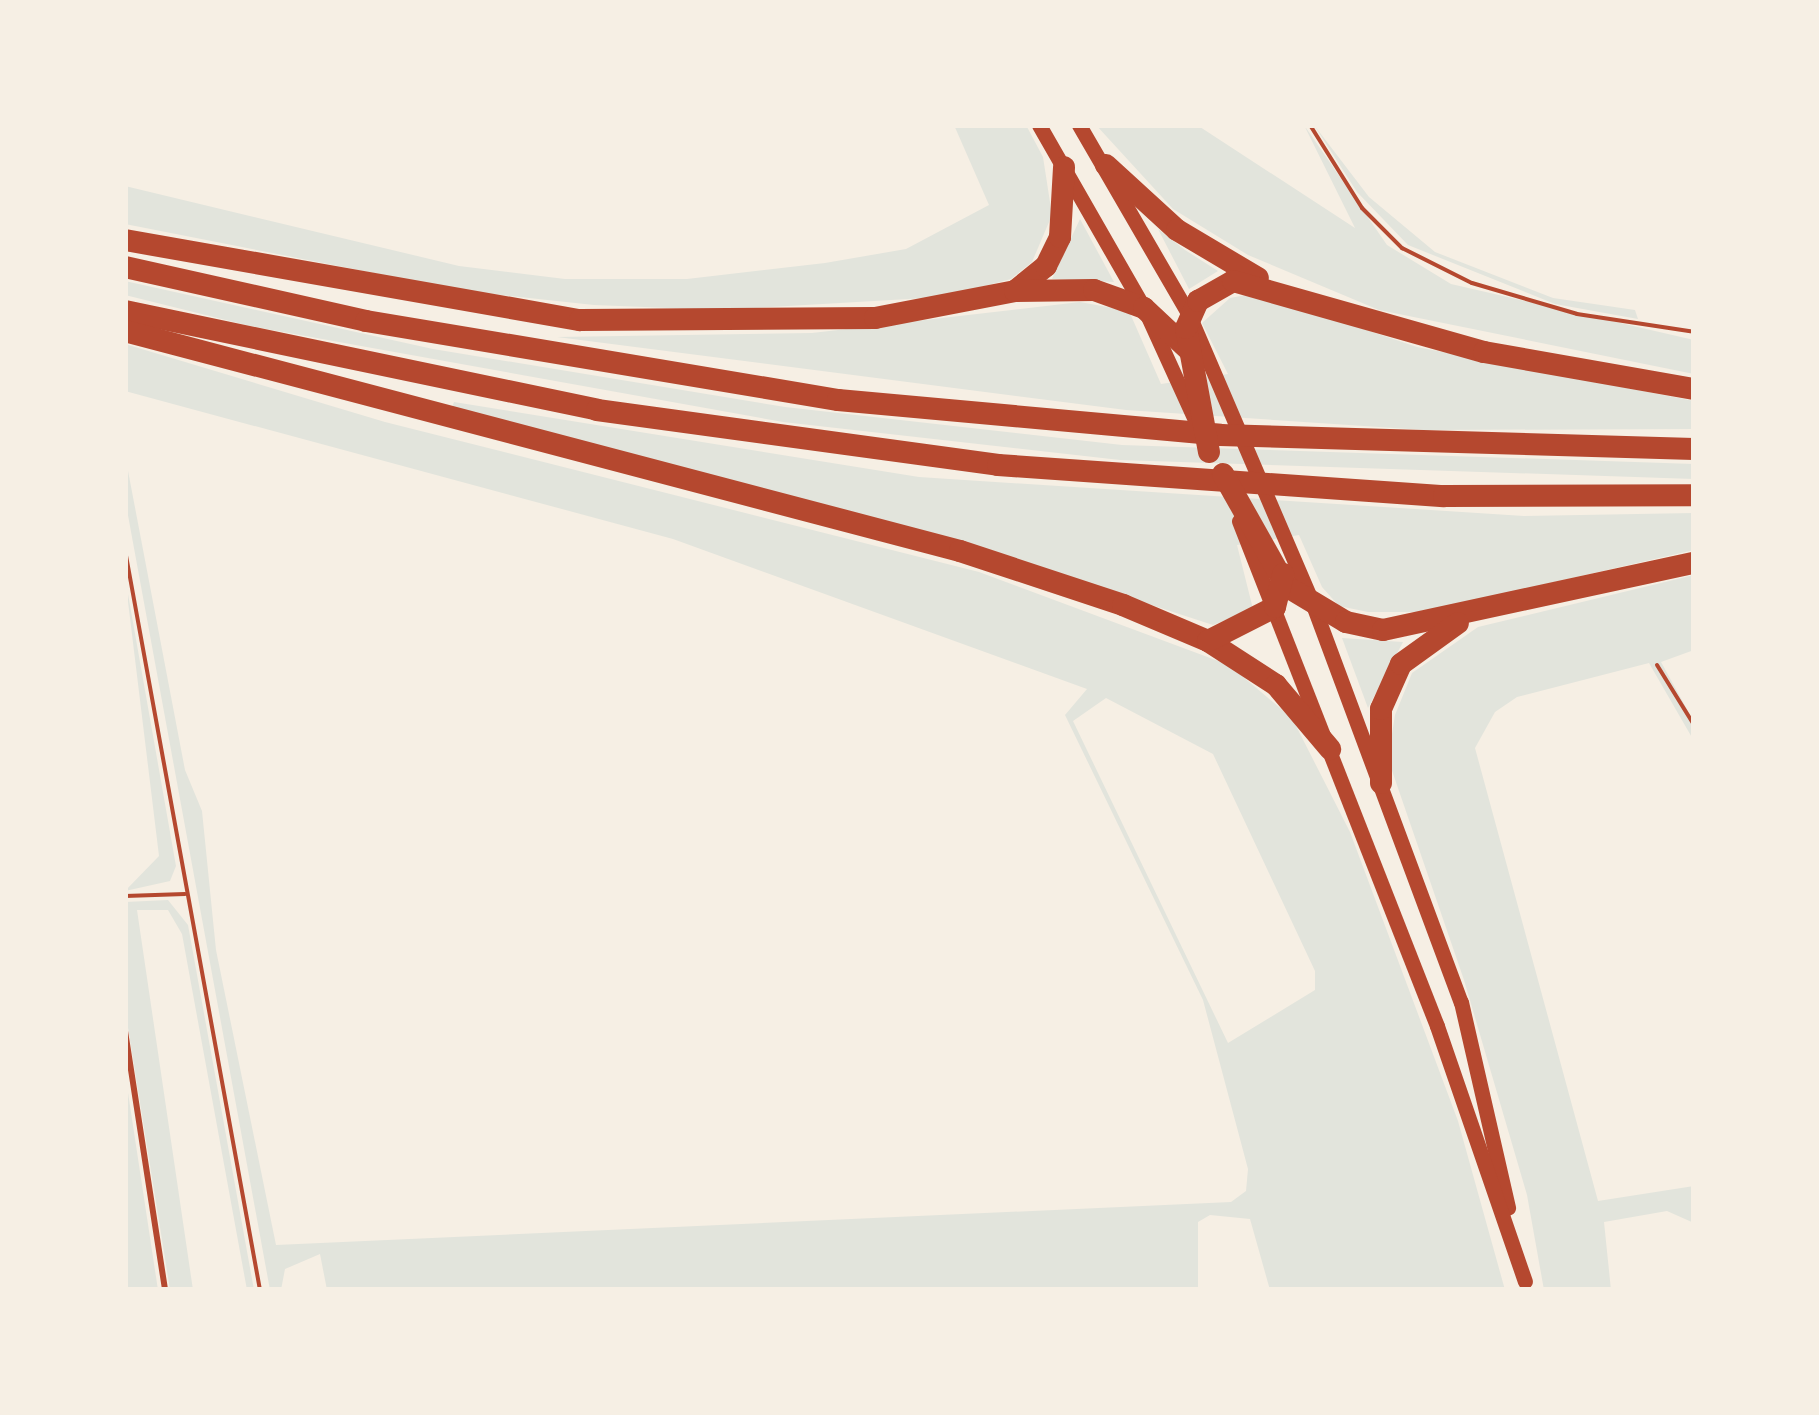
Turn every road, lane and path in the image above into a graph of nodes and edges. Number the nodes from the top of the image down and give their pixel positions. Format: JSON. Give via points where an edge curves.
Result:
{"nodes":[{"id":1,"x":1039,"y":125,"type":"edge"},
{"id":2,"x":1079,"y":125,"type":"edge"},
{"id":3,"x":1310,"y":125,"type":"edge"},
{"id":4,"x":1106,"y":165,"type":"junction"},
{"id":5,"x":1064,"y":167,"type":"junction"},
{"id":6,"x":125,"y":240,"type":"edge"},
{"id":7,"x":125,"y":267,"type":"edge"},
{"id":8,"x":1274,"y":286,"type":"junction"},
{"id":9,"x":1016,"y":291,"type":"junction"},
{"id":10,"x":1144,"y":308,"type":"junction"},
{"id":11,"x":125,"y":311,"type":"edge"},
{"id":12,"x":1190,"y":314,"type":"junction"},
{"id":13,"x":125,"y":330,"type":"edge"},
{"id":14,"x":1694,"y":332,"type":"edge"},
{"id":15,"x":1185,"y":342,"type":"junction"},
{"id":16,"x":1194,"y":370,"type":"junction"},
{"id":17,"x":1694,"y":390,"type":"edge"},
{"id":18,"x":1694,"y":449,"type":"edge"},
{"id":19,"x":1694,"y":494,"type":"edge"},
{"id":20,"x":125,"y":550,"type":"edge"},
{"id":21,"x":1271,"y":551,"type":"junction"},
{"id":22,"x":1694,"y":563,"type":"edge"},
{"id":23,"x":1280,"y":596,"type":"junction"},
{"id":24,"x":1313,"y":605,"type":"junction"},
{"id":25,"x":1469,"y":615,"type":"junction"},
{"id":26,"x":1208,"y":640,"type":"junction"},
{"id":27,"x":1657,"y":665,"type":"dead end"},
{"id":28,"x":1694,"y":725,"type":"edge"},
{"id":29,"x":1330,"y":749,"type":"junction"},
{"id":30,"x":1382,"y":782,"type":"junction"},
{"id":31,"x":186,"y":894,"type":"junction"},
{"id":32,"x":125,"y":896,"type":"edge"},
{"id":33,"x":125,"y":1031,"type":"edge"},
{"id":34,"x":1526,"y":1286,"type":"edge"},
{"id":35,"x":165,"y":1290,"type":"edge"},
{"id":36,"x":260,"y":1290,"type":"edge"}],
"edges":[{"from":1,"to":5,"type":"street"},
{"from":2,"to":4,"type":"street"},
{"from":3,"to":14,"type":"path","via":[[1362,208],[1402,248],[1472,283],[1577,314]]},
{"from":4,"to":8,"type":"highway","via":[[1177,230]]},
{"from":4,"to":12,"type":"street"},
{"from":5,"to":9,"type":"highway","via":[[1060,238],[1046,266]]},
{"from":5,"to":10,"type":"street"},
{"from":6,"to":9,"type":"highway","via":[[580,320],[875,318]]},
{"from":7,"to":18,"type":"highway","via":[[366,322],[838,400],[1220,435]]},
{"from":8,"to":12,"type":"highway","via":[[1233,281]]},
{"from":8,"to":17,"type":"highway","via":[[1484,352]]},
{"from":9,"to":10,"type":"highway","via":[[1094,290]]},
{"from":10,"to":15,"type":"highway"},
{"from":10,"to":16,"type":"street"},
{"from":11,"to":19,"type":"highway","via":[[597,410],[998,465],[1444,496]]},
{"from":12,"to":15,"type":"highway"},
{"from":12,"to":16,"type":"street"},
{"from":13,"to":26,"type":"highway","via":[[960,551]]},
{"from":15,"to":16,"type":"highway"},
{"from":16,"to":21,"type":"highway","via":[[1211,426],[1212,459],[1237,488]]},
{"from":16,"to":21,"type":"highway","via":[[1233,439],[1252,458],[1250,478]]},
{"from":20,"to":31,"type":"path"},
{"from":21,"to":23,"type":"highway"},
{"from":21,"to":24,"type":"street"},
{"from":22,"to":25,"type":"highway"},
{"from":23,"to":24,"type":"highway"},
{"from":23,"to":26,"type":"highway"},
{"from":23,"to":29,"type":"street"},
{"from":24,"to":25,"type":"highway","via":[[1383,630]]},
{"from":24,"to":30,"type":"street"},
{"from":25,"to":30,"type":"highway","via":[[1402,664],[1381,708]]},
{"from":26,"to":29,"type":"highway","via":[[1276,685]]},
{"from":27,"to":28,"type":"path"},
{"from":29,"to":34,"type":"street"},
{"from":30,"to":34,"type":"street","via":[[1462,1002]]},
{"from":31,"to":32,"type":"path"},
{"from":31,"to":36,"type":"path"},
{"from":33,"to":35,"type":"lane"}]}
